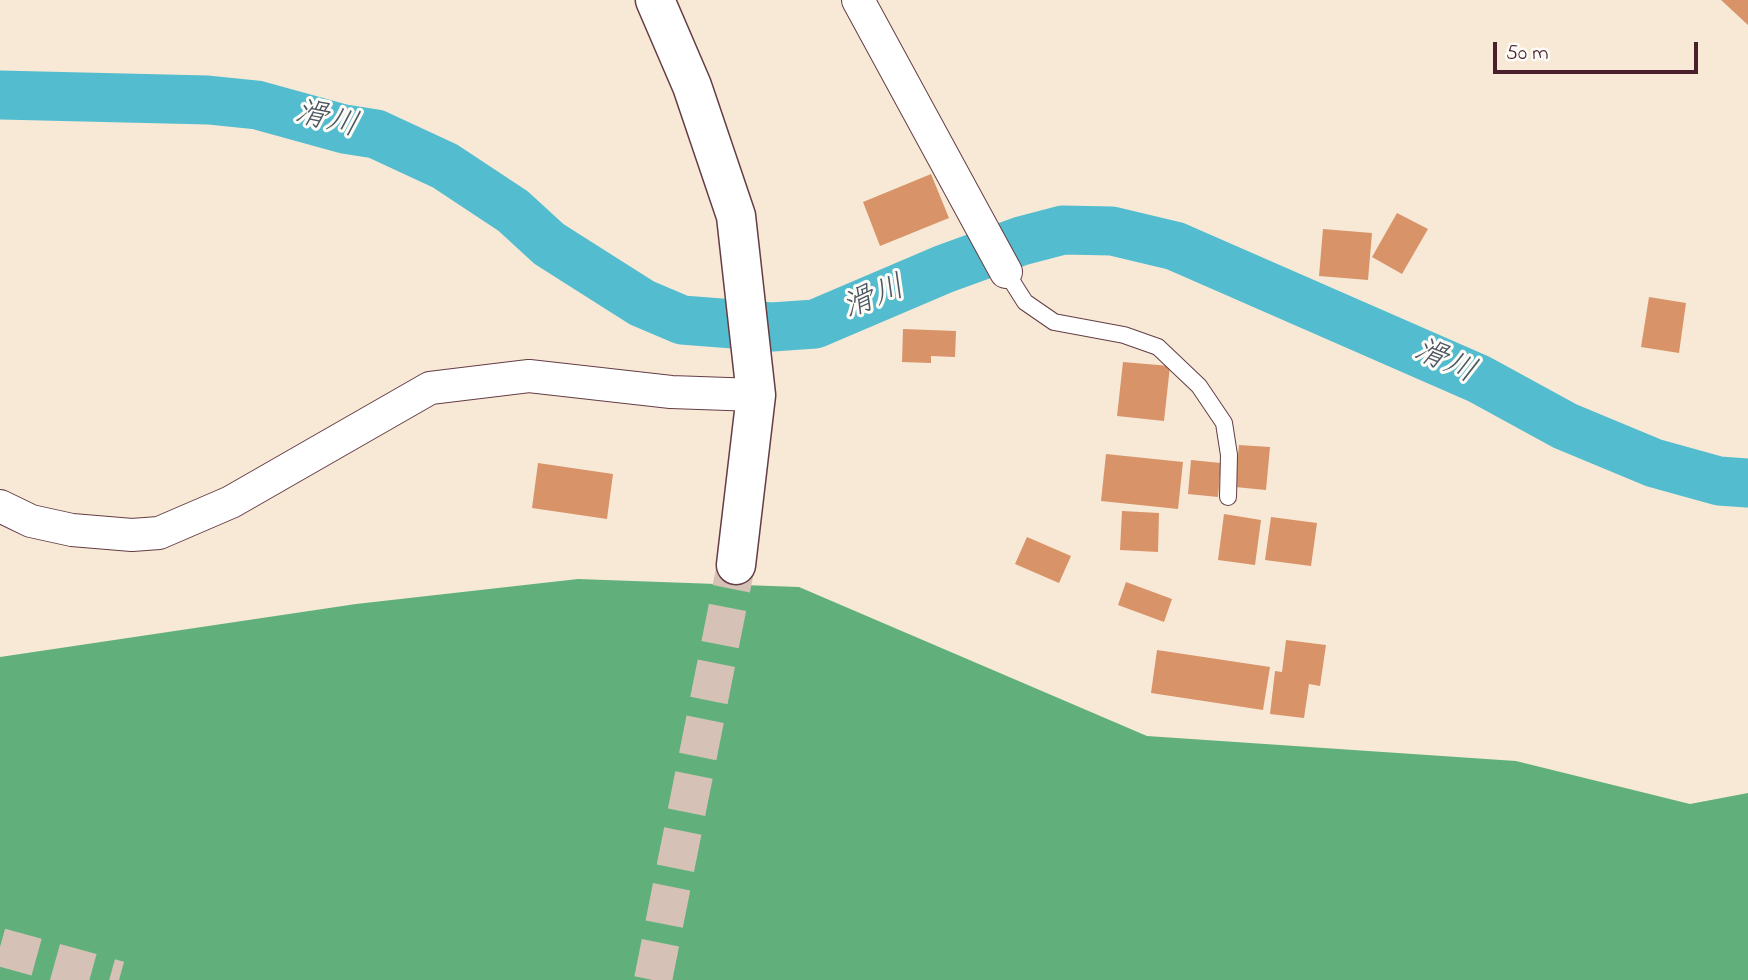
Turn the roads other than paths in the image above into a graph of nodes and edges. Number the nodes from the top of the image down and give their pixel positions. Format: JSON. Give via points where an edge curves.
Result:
{"nodes":[{"id":1,"x":655,"y":0,"type":"edge"},
{"id":2,"x":858,"y":0,"type":"edge"},
{"id":3,"x":1006,"y":272,"type":"joint"},
{"id":4,"x":755,"y":382,"type":"junction"},
{"id":5,"x":1228,"y":497,"type":"dead end"},
{"id":6,"x":0,"y":506,"type":"edge"},
{"id":7,"x":736,"y":565,"type":"tunnel mouth"}],
"edges":[{"from":1,"to":4,"type":"street","via":[[692,86],[736,216]]},
{"from":2,"to":3,"type":"street"},
{"from":3,"to":5,"type":"lane","via":[[1025,302],[1054,322],[1124,335],[1158,347],[1199,386],[1224,423]]},
{"from":4,"to":6,"type":"street","via":[[671,392],[529,376],[430,388],[231,502],[159,533],[72,530],[31,521]]},
{"from":4,"to":7,"type":"street"}]}
